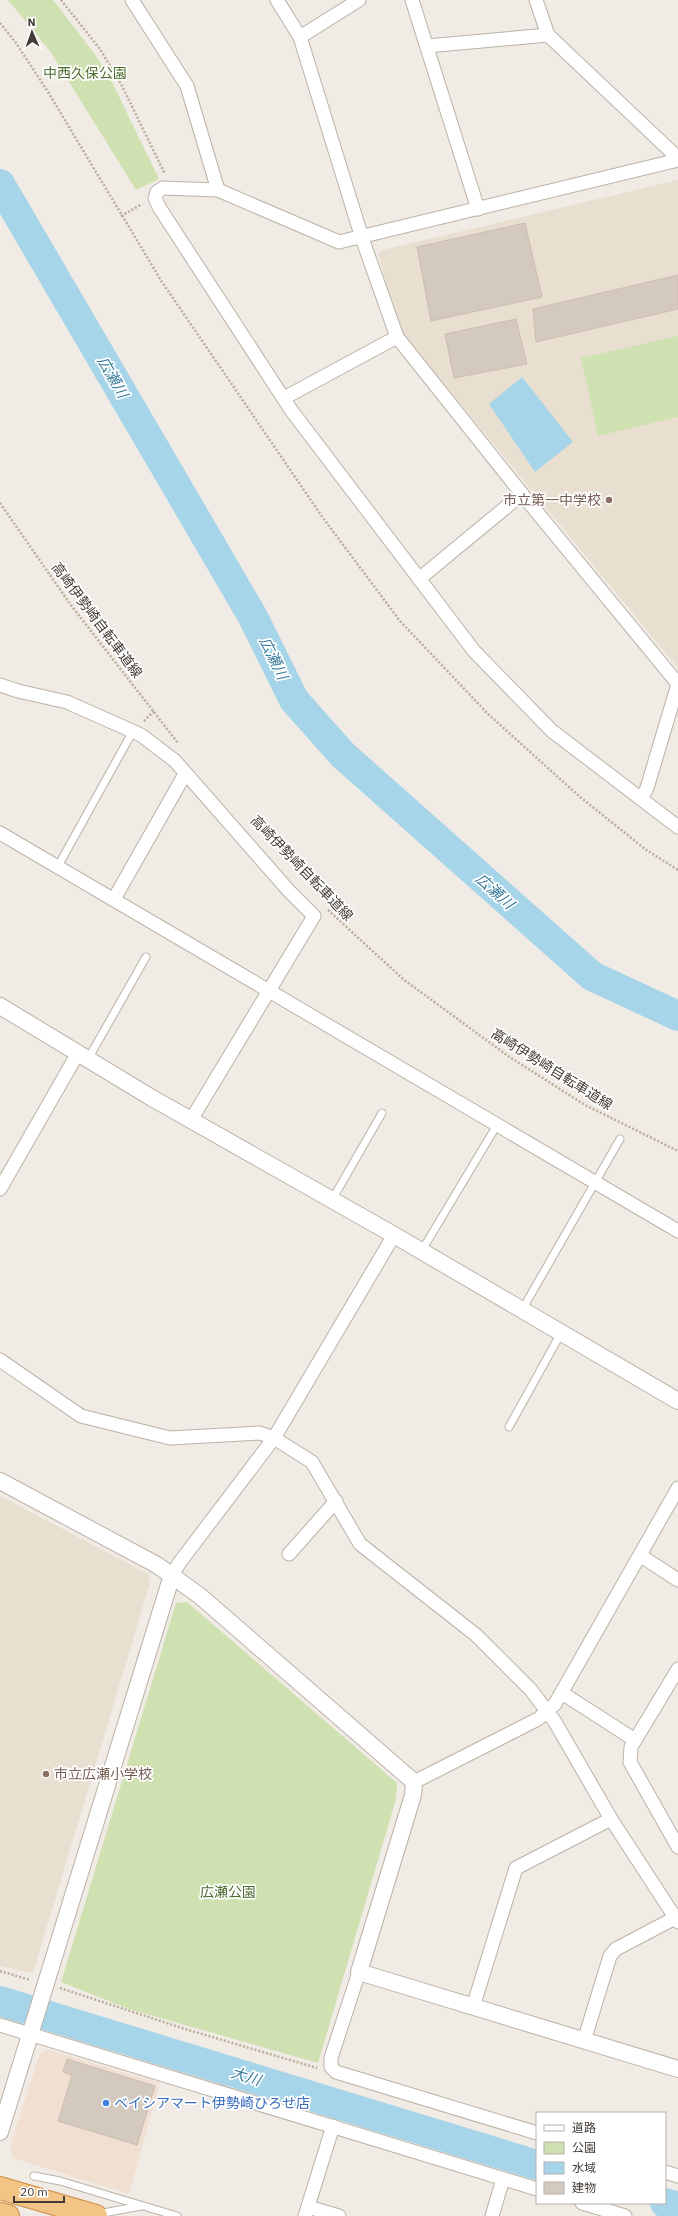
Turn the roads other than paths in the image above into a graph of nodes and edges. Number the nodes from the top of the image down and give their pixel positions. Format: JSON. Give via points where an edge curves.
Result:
{"nodes":[{"id":1,"x":132,"y":0,"type":"edge"},
{"id":2,"x":277,"y":0,"type":"edge"},
{"id":3,"x":359,"y":0,"type":"edge"},
{"id":4,"x":412,"y":0,"type":"edge"},
{"id":5,"x":536,"y":0,"type":"edge"},
{"id":6,"x":548,"y":36,"type":"junction"},
{"id":7,"x":300,"y":37,"type":"junction"},
{"id":8,"x":426,"y":46,"type":"junction"},
{"id":9,"x":678,"y":159,"type":"edge"},
{"id":10,"x":218,"y":190,"type":"junction"},
{"id":11,"x":478,"y":209,"type":"junction"},
{"id":12,"x":362,"y":238,"type":"junction"},
{"id":13,"x":397,"y":337,"type":"junction"},
{"id":14,"x":284,"y":398,"type":"junction"},
{"id":15,"x":522,"y":494,"type":"junction"},
{"id":16,"x":419,"y":579,"type":"junction"},
{"id":17,"x":678,"y":684,"type":"edge"},
{"id":18,"x":0,"y":685,"type":"edge"},
{"id":19,"x":133,"y":731,"type":"junction"},
{"id":20,"x":185,"y":774,"type":"junction"},
{"id":21,"x":641,"y":799,"type":"junction"},
{"id":22,"x":678,"y":827,"type":"edge"},
{"id":23,"x":0,"y":833,"type":"edge"},
{"id":24,"x":57,"y":868,"type":"junction"},
{"id":25,"x":114,"y":899,"type":"junction"},
{"id":26,"x":146,"y":957,"type":"dead end"},
{"id":27,"x":270,"y":990,"type":"junction"},
{"id":28,"x":0,"y":1006,"type":"edge"},
{"id":29,"x":83,"y":1056,"type":"junction"},
{"id":30,"x":382,"y":1113,"type":"dead end"},
{"id":31,"x":191,"y":1120,"type":"junction"},
{"id":32,"x":497,"y":1125,"type":"junction"},
{"id":33,"x":620,"y":1139,"type":"dead end"},
{"id":34,"x":595,"y":1182,"type":"junction"},
{"id":35,"x":2,"y":1183,"type":"edge"},
{"id":36,"x":332,"y":1200,"type":"junction"},
{"id":37,"x":678,"y":1231,"type":"edge"},
{"id":38,"x":394,"y":1235,"type":"junction"},
{"id":39,"x":421,"y":1252,"type":"junction"},
{"id":40,"x":522,"y":1310,"type":"junction"},
{"id":41,"x":561,"y":1333,"type":"junction"},
{"id":42,"x":0,"y":1361,"type":"edge"},
{"id":43,"x":678,"y":1401,"type":"edge"},
{"id":44,"x":509,"y":1427,"type":"dead end"},
{"id":45,"x":274,"y":1438,"type":"junction"},
{"id":46,"x":0,"y":1481,"type":"edge"},
{"id":47,"x":678,"y":1488,"type":"edge"},
{"id":48,"x":336,"y":1501,"type":"junction"},
{"id":49,"x":289,"y":1554,"type":"dead end"},
{"id":50,"x":640,"y":1556,"type":"junction"},
{"id":51,"x":172,"y":1575,"type":"junction"},
{"id":52,"x":678,"y":1580,"type":"edge"},
{"id":53,"x":678,"y":1669,"type":"edge"},
{"id":54,"x":562,"y":1694,"type":"junction"},
{"id":55,"x":548,"y":1712,"type":"junction"},
{"id":56,"x":635,"y":1740,"type":"junction"},
{"id":57,"x":414,"y":1782,"type":"junction"},
{"id":58,"x":611,"y":1819,"type":"junction"},
{"id":59,"x":678,"y":1847,"type":"edge"},
{"id":60,"x":676,"y":1920,"type":"edge"},
{"id":61,"x":359,"y":1972,"type":"junction"},
{"id":62,"x":473,"y":2007,"type":"junction"},
{"id":63,"x":0,"y":2025,"type":"edge"},
{"id":64,"x":30,"y":2031,"type":"junction"},
{"id":65,"x":584,"y":2041,"type":"junction"},
{"id":66,"x":678,"y":2069,"type":"edge"},
{"id":67,"x":333,"y":2126,"type":"junction"},
{"id":68,"x":0,"y":2132,"type":"edge"},
{"id":69,"x":536,"y":2134,"type":"edge"},
{"id":70,"x":666,"y":2172,"type":"edge"},
{"id":71,"x":34,"y":2176,"type":"dead end"},
{"id":72,"x":678,"y":2176,"type":"edge"},
{"id":73,"x":503,"y":2179,"type":"junction"},
{"id":74,"x":0,"y":2188,"type":"edge"},
{"id":75,"x":536,"y":2189,"type":"edge"},
{"id":76,"x":585,"y":2204,"type":"edge"},
{"id":77,"x":144,"y":2206,"type":"junction"},
{"id":78,"x":307,"y":2211,"type":"edge"},
{"id":79,"x":0,"y":2214,"type":"edge"},
{"id":80,"x":94,"y":2215,"type":"edge"},
{"id":81,"x":8,"y":2216,"type":"edge"},
{"id":82,"x":177,"y":2216,"type":"edge"},
{"id":83,"x":338,"y":2216,"type":"edge"},
{"id":84,"x":492,"y":2216,"type":"edge"},
{"id":85,"x":625,"y":2216,"type":"edge"}],
"edges":[{"from":1,"to":10,"type":"street","via":[[187,86]]},
{"from":2,"to":7,"type":"street"},
{"from":3,"to":7,"type":"street"},
{"from":4,"to":8,"type":"street"},
{"from":5,"to":6,"type":"street"},
{"from":6,"to":8,"type":"street"},
{"from":6,"to":9,"type":"street"},
{"from":7,"to":12,"type":"street"},
{"from":8,"to":11,"type":"street"},
{"from":9,"to":11,"type":"street"},
{"from":10,"to":12,"type":"street","via":[[339,242]]},
{"from":10,"to":14,"type":"street","via":[[163,188],[157,192],[155,198],[158,208]]},
{"from":11,"to":12,"type":"street"},
{"from":12,"to":13,"type":"street"},
{"from":13,"to":14,"type":"street"},
{"from":13,"to":15,"type":"street"},
{"from":14,"to":16,"type":"street"},
{"from":15,"to":16,"type":"street"},
{"from":15,"to":17,"type":"street"},
{"from":16,"to":21,"type":"street","via":[[474,651],[552,730]]},
{"from":17,"to":21,"type":"street","via":[[647,788]]},
{"from":18,"to":19,"type":"street","via":[[67,702]]},
{"from":19,"to":20,"type":"street","via":[[175,761]]},
{"from":19,"to":24,"type":"lane"},
{"from":20,"to":25,"type":"street"},
{"from":20,"to":27,"type":"street","via":[[314,916]]},
{"from":21,"to":22,"type":"street"},
{"from":23,"to":24,"type":"street"},
{"from":24,"to":25,"type":"street"},
{"from":25,"to":27,"type":"street"},
{"from":26,"to":29,"type":"lane"},
{"from":27,"to":31,"type":"street"},
{"from":27,"to":32,"type":"street"},
{"from":28,"to":29,"type":"street"},
{"from":29,"to":31,"type":"street"},
{"from":29,"to":35,"type":"street"},
{"from":30,"to":36,"type":"lane"},
{"from":31,"to":36,"type":"street"},
{"from":32,"to":34,"type":"street"},
{"from":32,"to":39,"type":"lane"},
{"from":33,"to":34,"type":"lane"},
{"from":34,"to":37,"type":"street"},
{"from":34,"to":40,"type":"lane"},
{"from":36,"to":38,"type":"street"},
{"from":38,"to":39,"type":"street"},
{"from":38,"to":45,"type":"street"},
{"from":39,"to":40,"type":"street"},
{"from":40,"to":41,"type":"street"},
{"from":41,"to":43,"type":"street"},
{"from":41,"to":44,"type":"lane"},
{"from":42,"to":45,"type":"street","via":[[81,1416],[170,1438],[260,1433]]},
{"from":45,"to":48,"type":"street","via":[[312,1462]]},
{"from":45,"to":51,"type":"street"},
{"from":46,"to":51,"type":"street"},
{"from":47,"to":50,"type":"street"},
{"from":48,"to":49,"type":"street"},
{"from":48,"to":55,"type":"street","via":[[360,1544],[476,1635],[531,1690]]},
{"from":50,"to":52,"type":"street"},
{"from":50,"to":54,"type":"street"},
{"from":51,"to":57,"type":"street","via":[[200,1596]]},
{"from":51,"to":64,"type":"street"},
{"from":53,"to":56,"type":"street"},
{"from":54,"to":55,"type":"street"},
{"from":54,"to":56,"type":"street"},
{"from":55,"to":57,"type":"street"},
{"from":55,"to":58,"type":"street"},
{"from":56,"to":59,"type":"street","via":[[631,1747],[630,1762]]},
{"from":57,"to":61,"type":"street","via":[[413,1795]]},
{"from":58,"to":60,"type":"street"},
{"from":58,"to":62,"type":"street","via":[[516,1868]]},
{"from":60,"to":65,"type":"street","via":[[616,1949],[610,1956]]},
{"from":61,"to":62,"type":"street"},
{"from":61,"to":69,"type":"street","via":[[332,2058],[331,2067],[336,2072]]},
{"from":62,"to":65,"type":"street"},
{"from":63,"to":64,"type":"street"},
{"from":64,"to":67,"type":"street"},
{"from":64,"to":68,"type":"street"},
{"from":65,"to":66,"type":"street"},
{"from":67,"to":73,"type":"street"},
{"from":67,"to":78,"type":"street"},
{"from":70,"to":72,"type":"street"},
{"from":71,"to":77,"type":"lane","via":[[60,2181]]},
{"from":73,"to":75,"type":"street"},
{"from":73,"to":84,"type":"street"},
{"from":74,"to":80,"type":"highway"},
{"from":76,"to":85,"type":"street"},
{"from":77,"to":80,"type":"lane"},
{"from":77,"to":82,"type":"lane"},
{"from":78,"to":83,"type":"street"},
{"from":79,"to":81,"type":"highway"}]}
